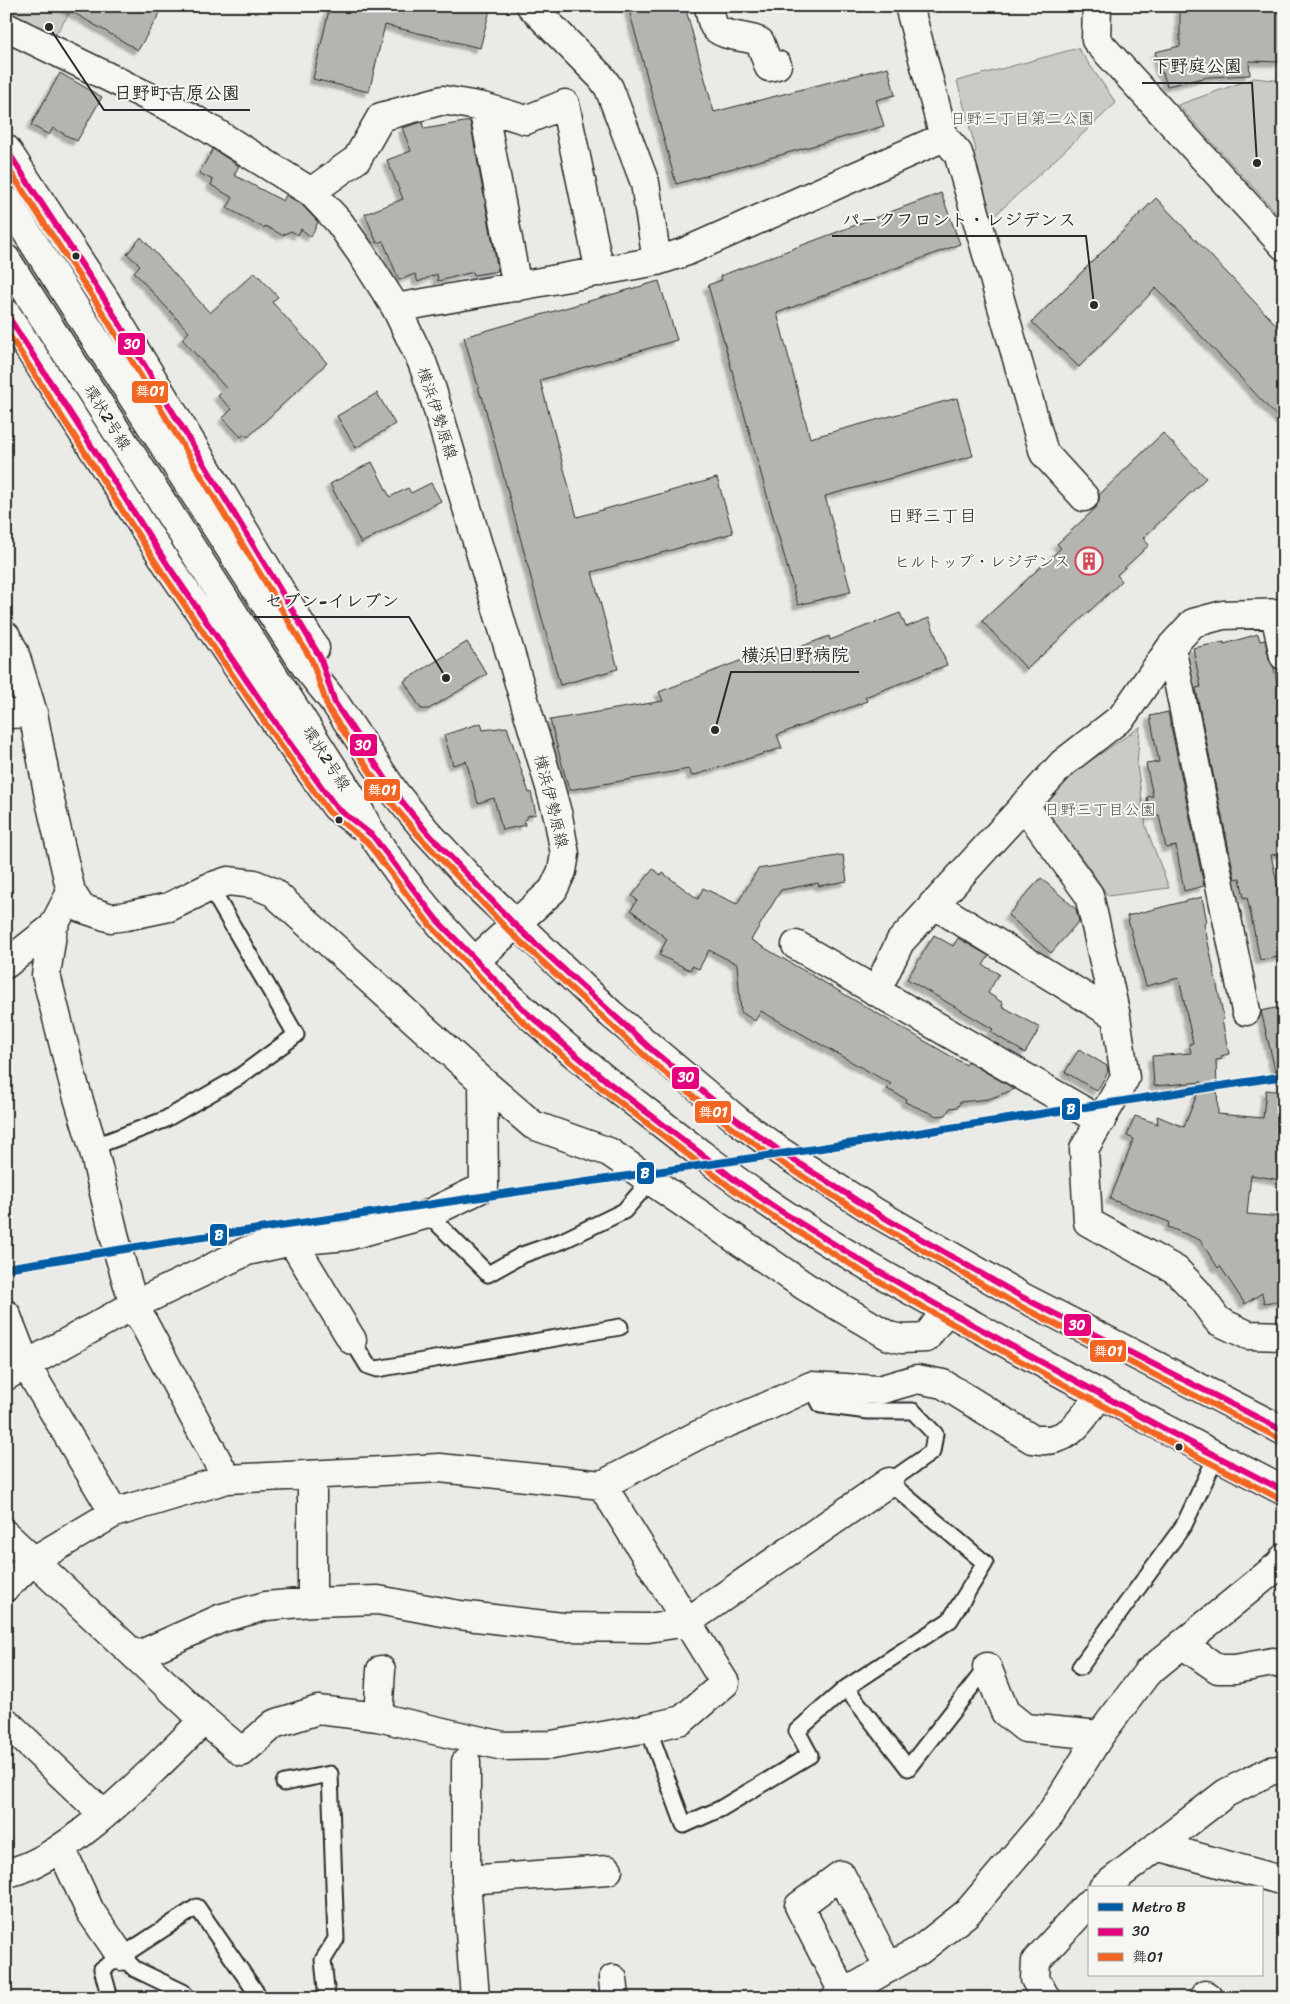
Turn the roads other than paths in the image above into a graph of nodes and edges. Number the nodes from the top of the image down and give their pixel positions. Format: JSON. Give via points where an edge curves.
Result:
{"nodes":[{"id":1,"x":531,"y":6,"type":"edge"},
{"id":2,"x":709,"y":6,"type":"edge"},
{"id":3,"x":909,"y":6,"type":"edge"},
{"id":4,"x":1096,"y":6,"type":"edge"},
{"id":5,"x":6,"y":27,"type":"edge"},
{"id":6,"x":777,"y":65,"type":"dead end"},
{"id":7,"x":483,"y":107,"type":"junction"},
{"id":8,"x":944,"y":137,"type":"junction"},
{"id":9,"x":6,"y":149,"type":"edge"},
{"id":10,"x":311,"y":192,"type":"junction"},
{"id":11,"x":6,"y":200,"type":"edge"},
{"id":12,"x":1284,"y":246,"type":"edge"},
{"id":13,"x":6,"y":259,"type":"edge"},
{"id":14,"x":657,"y":261,"type":"junction"},
{"id":15,"x":600,"y":272,"type":"junction"},
{"id":16,"x":518,"y":287,"type":"junction"},
{"id":17,"x":396,"y":308,"type":"junction"},
{"id":18,"x":6,"y":313,"type":"edge"},
{"id":19,"x":1084,"y":497,"type":"dead end"},
{"id":20,"x":1280,"y":613,"type":"edge"},
{"id":21,"x":6,"y":636,"type":"edge"},
{"id":22,"x":1171,"y":648,"type":"junction"},
{"id":23,"x":1284,"y":656,"type":"edge"},
{"id":24,"x":335,"y":703,"type":"junction"},
{"id":25,"x":33,"y":713,"type":"junction"},
{"id":26,"x":6,"y":714,"type":"edge"},
{"id":27,"x":1024,"y":805,"type":"junction"},
{"id":28,"x":373,"y":836,"type":"junction"},
{"id":29,"x":210,"y":887,"type":"junction"},
{"id":30,"x":71,"y":892,"type":"junction"},
{"id":31,"x":933,"y":904,"type":"junction"},
{"id":32,"x":514,"y":924,"type":"junction"},
{"id":33,"x":53,"y":927,"type":"junction"},
{"id":34,"x":796,"y":945,"type":"dead end"},
{"id":35,"x":475,"y":961,"type":"junction"},
{"id":36,"x":6,"y":964,"type":"edge"},
{"id":37,"x":876,"y":992,"type":"junction"},
{"id":38,"x":1246,"y":1011,"type":"dead end"},
{"id":39,"x":1116,"y":1016,"type":"junction"},
{"id":40,"x":483,"y":1082,"type":"junction"},
{"id":41,"x":1100,"y":1121,"type":"junction"},
{"id":42,"x":93,"y":1147,"type":"junction"},
{"id":43,"x":650,"y":1181,"type":"junction"},
{"id":44,"x":428,"y":1214,"type":"junction"},
{"id":45,"x":292,"y":1241,"type":"junction"},
{"id":46,"x":134,"y":1305,"type":"junction"},
{"id":47,"x":946,"y":1310,"type":"junction"},
{"id":48,"x":6,"y":1314,"type":"edge"},
{"id":49,"x":620,"y":1327,"type":"dead end"},
{"id":50,"x":1284,"y":1336,"type":"edge"},
{"id":51,"x":352,"y":1340,"type":"joint"},
{"id":52,"x":16,"y":1370,"type":"edge"},
{"id":53,"x":811,"y":1386,"type":"junction"},
{"id":54,"x":1099,"y":1395,"type":"junction"},
{"id":55,"x":1284,"y":1431,"type":"edge"},
{"id":56,"x":1216,"y":1457,"type":"junction"},
{"id":57,"x":312,"y":1475,"type":"junction"},
{"id":58,"x":227,"y":1479,"type":"junction"},
{"id":59,"x":889,"y":1482,"type":"junction"},
{"id":60,"x":602,"y":1485,"type":"junction"},
{"id":61,"x":1284,"y":1491,"type":"edge"},
{"id":62,"x":114,"y":1513,"type":"junction"},
{"id":63,"x":6,"y":1535,"type":"edge"},
{"id":64,"x":33,"y":1561,"type":"junction"},
{"id":65,"x":1282,"y":1563,"type":"edge"},
{"id":66,"x":6,"y":1587,"type":"edge"},
{"id":67,"x":312,"y":1602,"type":"junction"},
{"id":68,"x":688,"y":1622,"type":"junction"},
{"id":69,"x":1182,"y":1644,"type":"junction"},
{"id":70,"x":137,"y":1656,"type":"junction"},
{"id":71,"x":1284,"y":1665,"type":"edge"},
{"id":72,"x":987,"y":1667,"type":"joint"},
{"id":73,"x":1080,"y":1667,"type":"dead end"},
{"id":74,"x":381,"y":1670,"type":"dead end"},
{"id":75,"x":846,"y":1688,"type":"junction"},
{"id":76,"x":378,"y":1717,"type":"junction"},
{"id":77,"x":204,"y":1720,"type":"junction"},
{"id":78,"x":6,"y":1722,"type":"edge"},
{"id":79,"x":648,"y":1728,"type":"junction"},
{"id":80,"x":1100,"y":1735,"type":"junction"},
{"id":81,"x":466,"y":1762,"type":"dead end"},
{"id":82,"x":1284,"y":1769,"type":"edge"},
{"id":83,"x":284,"y":1783,"type":"dead end"},
{"id":84,"x":104,"y":1815,"type":"junction"},
{"id":85,"x":1158,"y":1846,"type":"junction"},
{"id":86,"x":61,"y":1848,"type":"junction"},
{"id":87,"x":608,"y":1870,"type":"dead end"},
{"id":88,"x":6,"y":1873,"type":"edge"},
{"id":89,"x":466,"y":1880,"type":"junction"},
{"id":90,"x":1284,"y":1881,"type":"edge"},
{"id":91,"x":1106,"y":1886,"type":"edge"},
{"id":92,"x":1088,"y":1904,"type":"edge"},
{"id":93,"x":121,"y":1956,"type":"junction"},
{"id":94,"x":889,"y":1968,"type":"junction"},
{"id":95,"x":852,"y":1994,"type":"edge"},
{"id":96,"x":110,"y":1998,"type":"edge"},
{"id":97,"x":187,"y":1998,"type":"edge"},
{"id":98,"x":260,"y":1998,"type":"edge"},
{"id":99,"x":327,"y":1998,"type":"edge"},
{"id":100,"x":476,"y":1998,"type":"edge"},
{"id":101,"x":1046,"y":1998,"type":"edge"},
{"id":102,"x":1203,"y":1998,"type":"edge"},
{"id":103,"x":1209,"y":1998,"type":"edge"}],
"edges":[{"from":1,"to":14,"type":"street","via":[[609,88],[645,183]]},
{"from":2,"to":6,"type":"street","via":[[714,26],[722,33],[760,42],[768,67]]},
{"from":3,"to":8,"type":"street"},
{"from":4,"to":12,"type":"street","via":[[1096,40]]},
{"from":5,"to":10,"type":"street","name":"横浜伊勢原線","via":[[192,118]]},
{"from":7,"to":10,"type":"street","via":[[443,100],[382,117],[357,159]]},
{"from":7,"to":15,"type":"street","via":[[526,120],[565,104]]},
{"from":7,"to":16,"type":"street"},
{"from":8,"to":14,"type":"street","via":[[685,252]]},
{"from":8,"to":19,"type":"street","via":[[958,153],[1044,453]]},
{"from":9,"to":24,"type":"street","via":[[105,300],[275,581],[320,657]]},
{"from":10,"to":17,"type":"street","name":"横浜伊勢原線","via":[[339,222]]},
{"from":11,"to":24,"type":"street","name":"環状2号線","via":[[306,667]]},
{"from":13,"to":28,"type":"street","name":"環状2号線","via":[[351,796]]},
{"from":14,"to":15,"type":"street"},
{"from":15,"to":16,"type":"street"},
{"from":16,"to":17,"type":"street"},
{"from":17,"to":32,"type":"street","name":"横浜伊勢原線","via":[[432,390],[564,844],[564,863],[553,890]]},
{"from":18,"to":28,"type":"street","via":[[169,567],[286,738],[336,807]]},
{"from":20,"to":22,"type":"street","via":[[1223,615],[1193,623]]},
{"from":20,"to":23,"type":"street"},
{"from":21,"to":25,"type":"street","via":[[14,651]]},
{"from":22,"to":27,"type":"street","via":[[1122,717],[1063,762]]},
{"from":22,"to":38,"type":"street"},
{"from":24,"to":32,"type":"street","name":"環状2号線","via":[[420,823]]},
{"from":25,"to":26,"type":"street"},
{"from":25,"to":30,"type":"street"},
{"from":27,"to":31,"type":"street"},
{"from":27,"to":39,"type":"street","via":[[1089,895]]},
{"from":28,"to":35,"type":"street","name":"環状2号線","via":[[436,919]]},
{"from":29,"to":30,"type":"street","via":[[169,907],[111,918],[81,908]]},
{"from":29,"to":40,"type":"street","via":[[228,880],[254,884],[273,892]]},
{"from":29,"to":42,"type":"lane","via":[[296,1036],[239,1077],[164,1120]]},
{"from":30,"to":33,"type":"street"},
{"from":31,"to":37,"type":"street","via":[[900,942]]},
{"from":31,"to":39,"type":"street"},
{"from":32,"to":35,"type":"street","name":"横浜伊勢原線"},
{"from":32,"to":55,"type":"street","name":"環状2号線","via":[[652,1050],[737,1120],[806,1168],[878,1214],[1022,1297]]},
{"from":33,"to":36,"type":"street"},
{"from":33,"to":42,"type":"street","via":[[46,975]]},
{"from":34,"to":37,"type":"street"},
{"from":35,"to":47,"type":"street","name":"環状2号線","via":[[566,1048],[735,1180],[829,1242]]},
{"from":37,"to":41,"type":"street"},
{"from":39,"to":41,"type":"street","via":[[1125,1078]]},
{"from":40,"to":43,"type":"street","via":[[533,1125],[610,1152]]},
{"from":40,"to":44,"type":"street","via":[[484,1187]]},
{"from":41,"to":50,"type":"street","via":[[1084,1148],[1088,1222],[1176,1270],[1218,1321],[1248,1335]]},
{"from":42,"to":46,"type":"street"},
{"from":43,"to":44,"type":"lane","via":[[624,1211],[562,1241],[522,1255],[488,1274]]},
{"from":43,"to":47,"type":"street","via":[[806,1287],[890,1336],[926,1338]]},
{"from":44,"to":45,"type":"street","via":[[346,1236]]},
{"from":45,"to":46,"type":"street","via":[[247,1251]]},
{"from":45,"to":51,"type":"street"},
{"from":46,"to":52,"type":"street"},
{"from":46,"to":58,"type":"street"},
{"from":47,"to":54,"type":"street","name":"環状2号線"},
{"from":48,"to":52,"type":"street"},
{"from":49,"to":51,"type":"lane","via":[[378,1369],[368,1366]]},
{"from":52,"to":62,"type":"street"},
{"from":53,"to":54,"type":"street","via":[[879,1390],[917,1378],[943,1384],[1032,1439],[1045,1441],[1069,1433]]},
{"from":53,"to":59,"type":"lane","via":[[821,1405],[868,1411],[913,1411],[935,1434],[932,1452]]},
{"from":53,"to":60,"type":"street","via":[[698,1435]]},
{"from":54,"to":56,"type":"street","name":"環状2号線"},
{"from":56,"to":61,"type":"street","name":"環状2号線"},
{"from":56,"to":73,"type":"lane","via":[[1184,1525]]},
{"from":57,"to":58,"type":"street"},
{"from":57,"to":60,"type":"street","via":[[440,1468]]},
{"from":57,"to":67,"type":"street"},
{"from":58,"to":62,"type":"street"},
{"from":59,"to":68,"type":"street"},
{"from":59,"to":75,"type":"lane","via":[[985,1563],[950,1620]]},
{"from":60,"to":68,"type":"street"},
{"from":62,"to":64,"type":"street"},
{"from":63,"to":64,"type":"street"},
{"from":64,"to":66,"type":"street"},
{"from":64,"to":70,"type":"street"},
{"from":65,"to":69,"type":"street"},
{"from":67,"to":68,"type":"street","via":[[378,1600],[459,1615],[562,1627],[648,1628]]},
{"from":67,"to":70,"type":"street","via":[[266,1606],[222,1618]]},
{"from":68,"to":79,"type":"street","via":[[725,1683],[682,1720]]},
{"from":69,"to":71,"type":"street","via":[[1218,1669],[1273,1662]]},
{"from":69,"to":80,"type":"street","via":[[1147,1673]]},
{"from":70,"to":77,"type":"street"},
{"from":72,"to":75,"type":"lane","via":[[908,1768]]},
{"from":72,"to":80,"type":"street","via":[[1005,1712],[1025,1728]]},
{"from":74,"to":76,"type":"street"},
{"from":75,"to":79,"type":"lane","via":[[797,1731],[810,1755],[720,1809],[684,1825]]},
{"from":76,"to":77,"type":"street","via":[[318,1710],[274,1724],[242,1752]]},
{"from":76,"to":79,"type":"street","via":[[503,1746],[552,1745]]},
{"from":77,"to":84,"type":"street"},
{"from":78,"to":84,"type":"street"},
{"from":80,"to":94,"type":"street","via":[[1050,1815],[967,1913],[920,1950]]},
{"from":81,"to":89,"type":"street"},
{"from":82,"to":85,"type":"street","via":[[1270,1771],[1226,1793]]},
{"from":83,"to":99,"type":"lane","via":[[330,1774],[336,1939],[323,1960]]},
{"from":84,"to":86,"type":"street"},
{"from":85,"to":90,"type":"street"},
{"from":85,"to":91,"type":"street"},
{"from":86,"to":88,"type":"street","via":[[36,1863]]},
{"from":86,"to":93,"type":"street","via":[[90,1911]]},
{"from":87,"to":89,"type":"street"},
{"from":89,"to":100,"type":"street"},
{"from":92,"to":101,"type":"street","via":[[1036,1961],[1035,1979]]},
{"from":93,"to":96,"type":"lane","via":[[102,1969]]},
{"from":93,"to":97,"type":"lane","via":[[135,1969],[183,1992]]},
{"from":93,"to":98,"type":"lane","via":[[198,1907]]},
{"from":94,"to":95,"type":"street"},
{"from":94,"to":95,"type":"street","via":[[841,1875],[799,1906]]},
{"from":102,"to":103,"type":"street","via":[[1205,1995]]}]}
